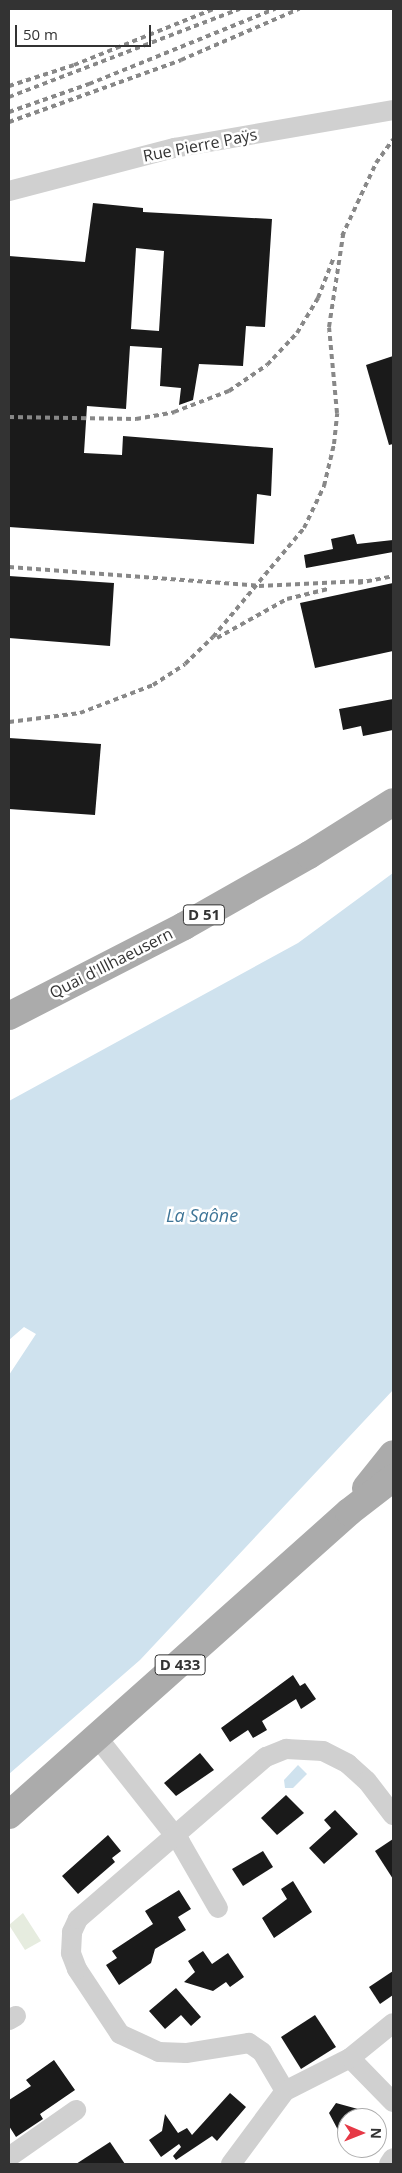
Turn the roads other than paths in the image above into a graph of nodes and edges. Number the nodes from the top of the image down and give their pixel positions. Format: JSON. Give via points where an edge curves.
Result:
{"nodes":[{"id":1,"x":393,"y":110,"type":"edge"},
{"id":2,"x":9,"y":191,"type":"edge"},
{"id":3,"x":393,"y":802,"type":"edge"},
{"id":4,"x":9,"y":1016,"type":"edge"},
{"id":5,"x":393,"y":1454,"type":"edge"},
{"id":6,"x":393,"y":1478,"type":"edge"},
{"id":7,"x":349,"y":1512,"type":"junction"},
{"id":8,"x":97,"y":1737,"type":"junction"},
{"id":9,"x":9,"y":1814,"type":"edge"},
{"id":10,"x":393,"y":1815,"type":"edge"},
{"id":11,"x":175,"y":1835,"type":"junction"},
{"id":12,"x":218,"y":1908,"type":"dead end"},
{"id":13,"x":393,"y":2023,"type":"edge"},
{"id":14,"x":350,"y":2058,"type":"junction"},
{"id":15,"x":285,"y":2091,"type":"junction"},
{"id":16,"x":393,"y":2102,"type":"edge"},
{"id":17,"x":76,"y":2110,"type":"dead end"},
{"id":18,"x":9,"y":2157,"type":"edge"},
{"id":19,"x":393,"y":2158,"type":"edge"},
{"id":20,"x":231,"y":2164,"type":"edge"},
{"id":21,"x":389,"y":2164,"type":"edge"}],
"edges":[{"from":1,"to":2,"type":"street","name":"Rue Pierre Paÿs","via":[[174,148]]},
{"from":3,"to":4,"type":"main road","name":"Quai d'Illhaeusern","number":"D 51","via":[[309,855],[184,926]]},
{"from":5,"to":7,"type":"main road","number":"D 433"},
{"from":6,"to":7,"type":"main road","number":"D 433"},
{"from":7,"to":8,"type":"main road","number":"D 433"},
{"from":8,"to":9,"type":"main road","number":"D 433"},
{"from":8,"to":11,"type":"street"},
{"from":10,"to":11,"type":"street","via":[[367,1781],[348,1764],[323,1751],[286,1749],[266,1757]]},
{"from":11,"to":12,"type":"street"},
{"from":11,"to":15,"type":"street","via":[[78,1920],[72,1932],[71,1953],[77,1970],[120,2034],[138,2045],[159,2052],[186,2053],[249,2043],[262,2052]]},
{"from":13,"to":14,"type":"street"},
{"from":14,"to":15,"type":"street"},
{"from":14,"to":16,"type":"street"},
{"from":15,"to":20,"type":"street"},
{"from":17,"to":18,"type":"street"},
{"from":19,"to":21,"type":"street"}]}
